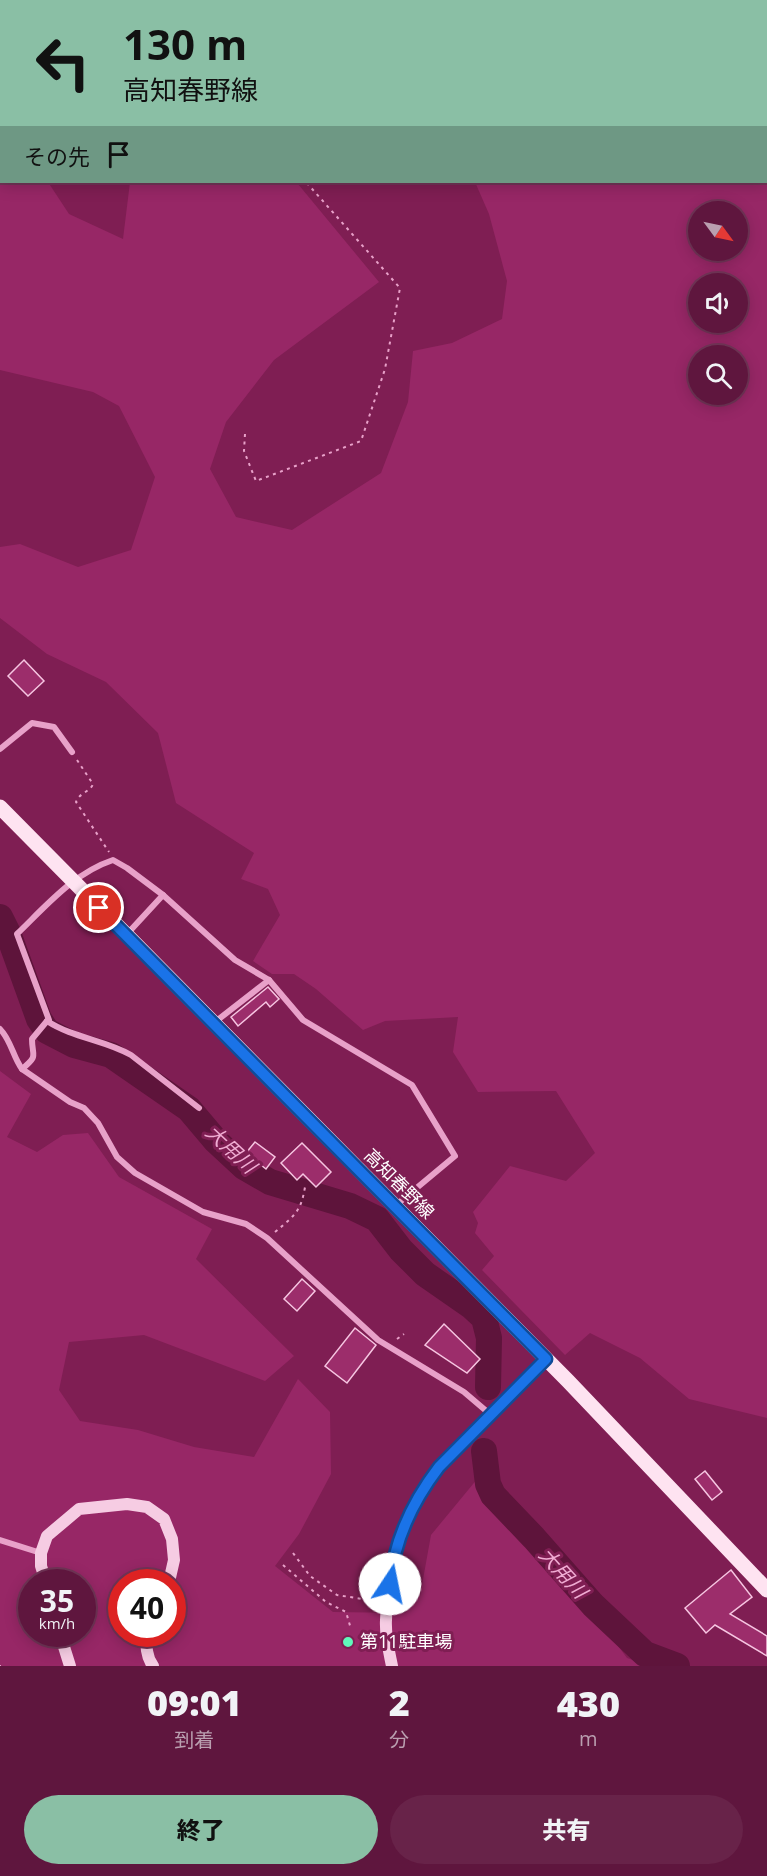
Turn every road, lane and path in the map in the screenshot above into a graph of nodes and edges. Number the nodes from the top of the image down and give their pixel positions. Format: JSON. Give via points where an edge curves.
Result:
{"nodes":[{"id":1,"x":307,"y":183,"type":"edge"},
{"id":2,"x":245,"y":434,"type":"dead end"},
{"id":3,"x":0,"y":749,"type":"edge"},
{"id":4,"x":72,"y":752,"type":"joint"},
{"id":5,"x":0,"y":807,"type":"edge"},
{"id":6,"x":114,"y":860,"type":"junction"},
{"id":7,"x":72,"y":881,"type":"junction"},
{"id":8,"x":163,"y":895,"type":"junction"},
{"id":9,"x":125,"y":935,"type":"junction"},
{"id":10,"x":269,"y":980,"type":"junction"},
{"id":11,"x":47,"y":1021,"type":"junction"},
{"id":12,"x":213,"y":1024,"type":"junction"},
{"id":13,"x":0,"y":1029,"type":"edge"},
{"id":14,"x":22,"y":1069,"type":"junction"},
{"id":15,"x":199,"y":1108,"type":"dead end"},
{"id":16,"x":305,"y":1187,"type":"dead end"},
{"id":17,"x":394,"y":1207,"type":"junction"},
{"id":18,"x":267,"y":1238,"type":"junction"},
{"id":19,"x":546,"y":1359,"type":"junction"},
{"id":20,"x":491,"y":1415,"type":"junction"},
{"id":21,"x":0,"y":1540,"type":"edge"},
{"id":22,"x":41,"y":1553,"type":"junction"},
{"id":23,"x":293,"y":1553,"type":"dead end"},
{"id":24,"x":283,"y":1565,"type":"dead end"},
{"id":25,"x":42,"y":1569,"type":"edge"},
{"id":26,"x":172,"y":1569,"type":"edge"},
{"id":27,"x":767,"y":1590,"type":"edge"},
{"id":28,"x":375,"y":1601,"type":"dead end"},
{"id":29,"x":351,"y":1629,"type":"dead end"},
{"id":30,"x":64,"y":1647,"type":"edge"},
{"id":31,"x":147,"y":1647,"type":"edge"},
{"id":32,"x":70,"y":1666,"type":"edge"},
{"id":33,"x":153,"y":1666,"type":"edge"},
{"id":34,"x":392,"y":1666,"type":"edge"}],
"edges":[{"from":1,"to":2,"type":"path","via":[[400,288],[385,369],[361,441],[256,481],[244,451]]},
{"from":3,"to":4,"type":"street","via":[[33,723],[54,726]]},
{"from":4,"to":6,"type":"path","via":[[93,784],[76,802]]},
{"from":5,"to":7,"type":"main road","name":"高知春野線"},
{"from":6,"to":7,"type":"street","via":[[96,865]]},
{"from":6,"to":8,"type":"street"},
{"from":7,"to":9,"type":"main road","name":"高知春野線"},
{"from":7,"to":11,"type":"street","via":[[17,934]]},
{"from":8,"to":9,"type":"street"},
{"from":8,"to":10,"type":"street","via":[[235,960]]},
{"from":9,"to":12,"type":"main road","name":"高知春野線"},
{"from":10,"to":12,"type":"street"},
{"from":10,"to":17,"type":"street","via":[[303,1020],[412,1085],[455,1156]]},
{"from":11,"to":14,"type":"street","via":[[31,1042],[34,1057]]},
{"from":11,"to":15,"type":"street","via":[[126,1052]]},
{"from":12,"to":17,"type":"main road","name":"高知春野線"},
{"from":13,"to":14,"type":"street"},
{"from":14,"to":18,"type":"street","via":[[84,1108],[98,1123],[117,1157],[135,1173],[202,1212],[246,1224]]},
{"from":16,"to":18,"type":"path","via":[[296,1215]]},
{"from":17,"to":19,"type":"main road","name":"高知春野線"},
{"from":18,"to":20,"type":"street","via":[[378,1340],[464,1392]]},
{"from":19,"to":20,"type":"street"},
{"from":19,"to":27,"type":"main road","name":"高知春野線"},
{"from":20,"to":34,"type":"street","via":[[439,1467],[409,1515],[391,1569],[386,1621]]},
{"from":21,"to":22,"type":"street"},
{"from":22,"to":25,"type":"street"},
{"from":22,"to":26,"type":"street","via":[[47,1536],[79,1509],[127,1504],[147,1507],[164,1520],[172,1539]]},
{"from":23,"to":28,"type":"path","via":[[310,1576],[337,1594]]},
{"from":24,"to":29,"type":"path","via":[[326,1602],[346,1612]]},
{"from":30,"to":32,"type":"street"},
{"from":31,"to":33,"type":"street"}]}
